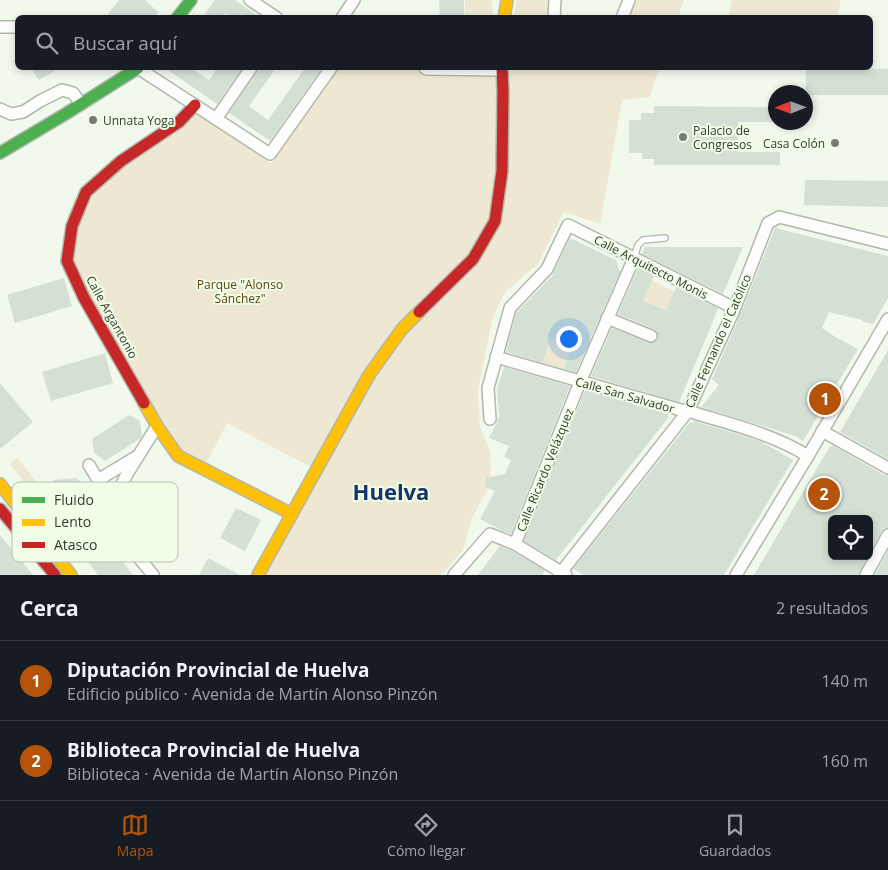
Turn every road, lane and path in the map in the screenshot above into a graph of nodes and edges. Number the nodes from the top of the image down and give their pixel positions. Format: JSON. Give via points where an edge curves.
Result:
{"nodes":[{"id":1,"x":190,"y":0,"type":"edge"},
{"id":2,"x":250,"y":0,"type":"edge"},
{"id":3,"x":354,"y":0,"type":"edge"},
{"id":4,"x":496,"y":0,"type":"edge"},
{"id":5,"x":507,"y":0,"type":"edge"},
{"id":6,"x":555,"y":0,"type":"edge"},
{"id":7,"x":629,"y":0,"type":"edge"},
{"id":8,"x":179,"y":15,"type":"edge"},
{"id":9,"x":272,"y":15,"type":"edge"},
{"id":10,"x":344,"y":15,"type":"edge"},
{"id":11,"x":498,"y":15,"type":"edge"},
{"id":12,"x":504,"y":15,"type":"edge"},
{"id":13,"x":554,"y":15,"type":"edge"},
{"id":14,"x":623,"y":15,"type":"edge"},
{"id":15,"x":0,"y":27,"type":"edge"},
{"id":16,"x":15,"y":27,"type":"edge"},
{"id":17,"x":135,"y":70,"type":"edge"},
{"id":18,"x":141,"y":70,"type":"edge"},
{"id":19,"x":251,"y":70,"type":"edge"},
{"id":20,"x":330,"y":70,"type":"edge"},
{"id":21,"x":502,"y":70,"type":"edge"},
{"id":22,"x":81,"y":104,"type":"junction"},
{"id":23,"x":195,"y":105,"type":"junction"},
{"id":24,"x":0,"y":109,"type":"edge"},
{"id":25,"x":216,"y":119,"type":"junction"},
{"id":26,"x":0,"y":153,"type":"edge"},
{"id":27,"x":665,"y":238,"type":"dead end"},
{"id":28,"x":888,"y":244,"type":"edge"},
{"id":29,"x":634,"y":258,"type":"junction"},
{"id":30,"x":734,"y":310,"type":"junction"},
{"id":31,"x":607,"y":318,"type":"junction"},
{"id":32,"x":888,"y":318,"type":"edge"},
{"id":33,"x":651,"y":336,"type":"dead end"},
{"id":34,"x":496,"y":357,"type":"junction"},
{"id":35,"x":580,"y":382,"type":"junction"},
{"id":36,"x":688,"y":411,"type":"junction"},
{"id":37,"x":490,"y":419,"type":"dead end"},
{"id":38,"x":157,"y":426,"type":"junction"},
{"id":39,"x":822,"y":431,"type":"junction"},
{"id":40,"x":139,"y":454,"type":"junction"},
{"id":41,"x":808,"y":456,"type":"junction"},
{"id":42,"x":89,"y":465,"type":"dead end"},
{"id":43,"x":888,"y":468,"type":"edge"},
{"id":44,"x":98,"y":480,"type":"joint"},
{"id":45,"x":123,"y":482,"type":"edge"},
{"id":46,"x":0,"y":484,"type":"edge"},
{"id":47,"x":12,"y":500,"type":"edge"},
{"id":48,"x":0,"y":509,"type":"edge"},
{"id":49,"x":292,"y":514,"type":"junction"},
{"id":50,"x":12,"y":524,"type":"edge"},
{"id":51,"x":888,"y":535,"type":"edge"},
{"id":52,"x":515,"y":544,"type":"junction"},
{"id":53,"x":48,"y":562,"type":"edge"},
{"id":54,"x":60,"y":562,"type":"edge"},
{"id":55,"x":142,"y":562,"type":"edge"},
{"id":56,"x":45,"y":564,"type":"joint"},
{"id":57,"x":563,"y":574,"type":"edge"},
{"id":58,"x":54,"y":575,"type":"edge"},
{"id":59,"x":71,"y":575,"type":"edge"},
{"id":60,"x":153,"y":575,"type":"edge"},
{"id":61,"x":258,"y":575,"type":"edge"},
{"id":62,"x":454,"y":575,"type":"edge"},
{"id":63,"x":736,"y":575,"type":"edge"},
{"id":64,"x":866,"y":575,"type":"edge"}],
"edges":[{"from":1,"to":8,"type":"street"},
{"from":2,"to":9,"type":"street"},
{"from":3,"to":10,"type":"street"},
{"from":4,"to":11,"type":"street"},
{"from":5,"to":12,"type":"street"},
{"from":6,"to":13,"type":"street"},
{"from":7,"to":14,"type":"street"},
{"from":15,"to":16,"type":"street"},
{"from":17,"to":22,"type":"street"},
{"from":18,"to":23,"type":"street"},
{"from":19,"to":25,"type":"street"},
{"from":20,"to":25,"type":"street","via":[[270,154]]},
{"from":21,"to":49,"type":"street","via":[[502,171],[495,221],[473,259],[402,329],[369,375]]},
{"from":22,"to":24,"type":"street","via":[[73,93],[62,90],[23,112],[11,114]]},
{"from":22,"to":26,"type":"street"},
{"from":23,"to":25,"type":"street"},
{"from":23,"to":38,"type":"street","name":"Calle Argantonio","via":[[179,122],[120,161],[86,192],[72,226],[67,261],[84,298]]},
{"from":27,"to":29,"type":"lane","via":[[643,240]]},
{"from":28,"to":30,"type":"street","name":"Calle Fernando el Católico","via":[[779,218],[773,220],[768,223]]},
{"from":29,"to":30,"type":"street","name":"Calle Arquitecto Monis"},
{"from":29,"to":31,"type":"street","name":"Calle Ricardo Velázquez"},
{"from":29,"to":34,"type":"street","name":"Calle Arquitecto Monis","via":[[568,225],[547,269],[510,308]]},
{"from":30,"to":36,"type":"street","name":"Calle Fernando el Católico"},
{"from":31,"to":33,"type":"street"},
{"from":31,"to":35,"type":"street","name":"Calle Ricardo Velázquez"},
{"from":32,"to":39,"type":"street"},
{"from":34,"to":35,"type":"street","name":"Calle San Salvador"},
{"from":34,"to":37,"type":"street","via":[[488,388]]},
{"from":35,"to":36,"type":"street","name":"Calle San Salvador"},
{"from":35,"to":52,"type":"street","name":"Calle Ricardo Velázquez"},
{"from":36,"to":41,"type":"street","name":"Calle San Salvador","via":[[766,435]]},
{"from":36,"to":57,"type":"street","name":"Calle Fernando el Católico"},
{"from":38,"to":40,"type":"street"},
{"from":38,"to":49,"type":"street","name":"Calle Argantonio","via":[[178,456]]},
{"from":39,"to":41,"type":"street"},
{"from":39,"to":43,"type":"street"},
{"from":40,"to":44,"type":"street"},
{"from":40,"to":45,"type":"street"},
{"from":41,"to":63,"type":"street"},
{"from":42,"to":44,"type":"street"},
{"from":46,"to":47,"type":"street"},
{"from":48,"to":50,"type":"street"},
{"from":49,"to":61,"type":"street"},
{"from":51,"to":64,"type":"street"},
{"from":52,"to":57,"type":"street"},
{"from":52,"to":62,"type":"street","via":[[490,534]]},
{"from":53,"to":56,"type":"street"},
{"from":54,"to":59,"type":"street"},
{"from":55,"to":60,"type":"street"},
{"from":56,"to":58,"type":"street"}]}
